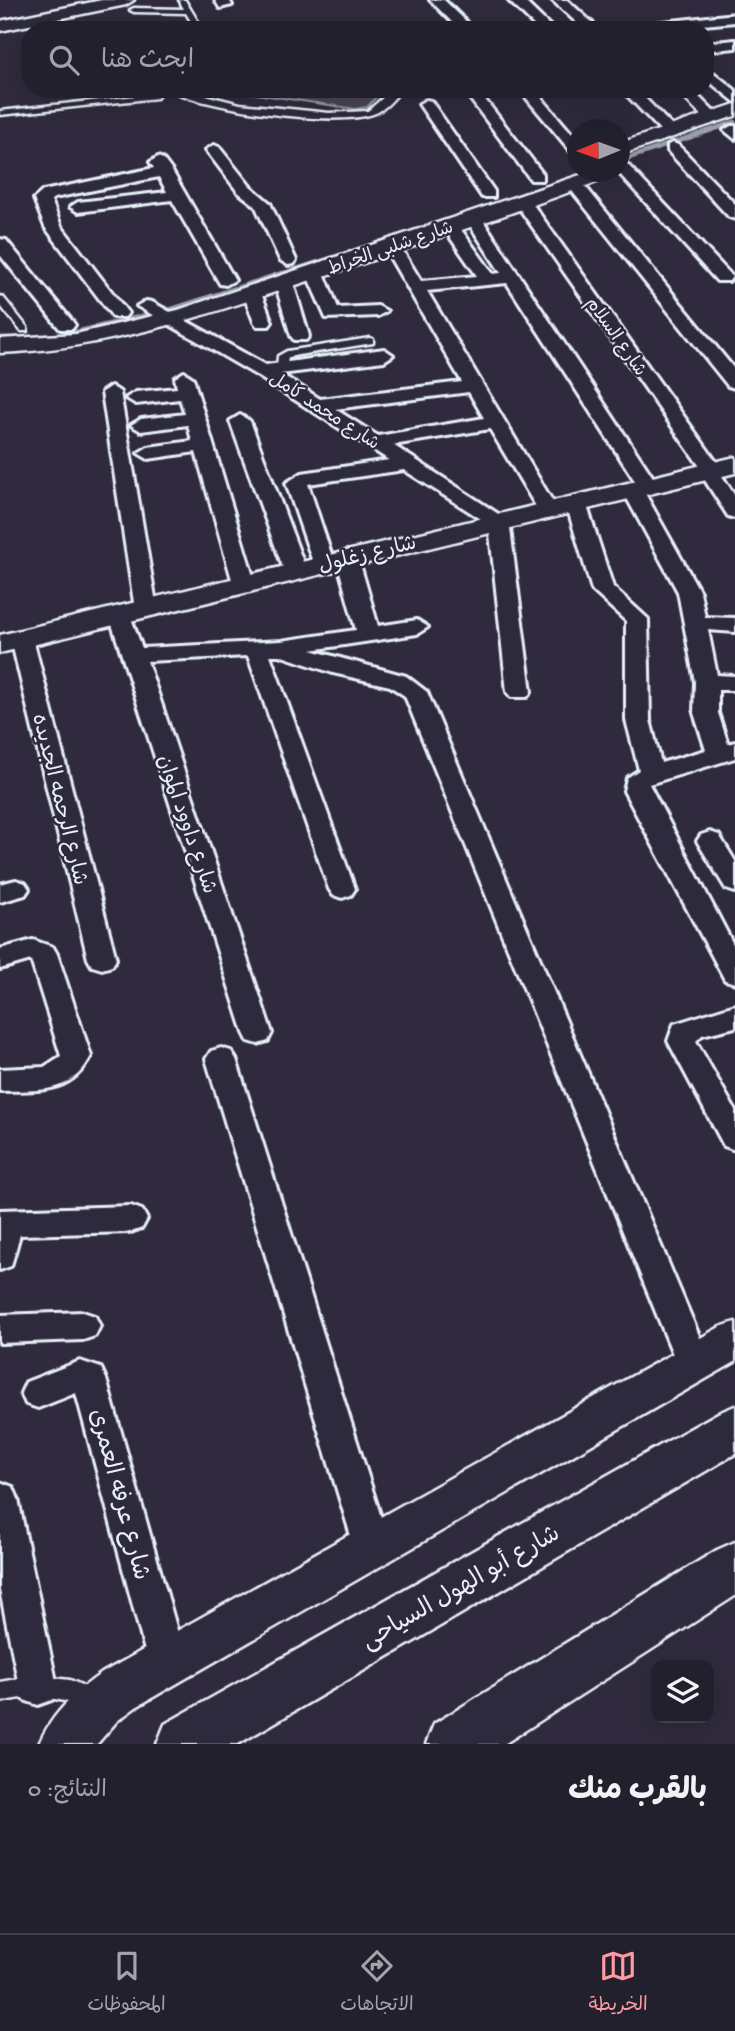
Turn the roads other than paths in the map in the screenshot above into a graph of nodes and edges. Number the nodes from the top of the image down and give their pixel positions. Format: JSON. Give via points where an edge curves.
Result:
{"nodes":[{"id":1,"x":91,"y":0,"type":"edge"},
{"id":2,"x":182,"y":0,"type":"edge"},
{"id":3,"x":437,"y":0,"type":"edge"},
{"id":4,"x":515,"y":0,"type":"edge"},
{"id":5,"x":559,"y":0,"type":"edge"},
{"id":6,"x":130,"y":5,"type":"edge"},
{"id":7,"x":188,"y":11,"type":"junction"},
{"id":8,"x":732,"y":14,"type":"edge"},
{"id":9,"x":0,"y":18,"type":"edge"},
{"id":10,"x":31,"y":21,"type":"edge"},
{"id":11,"x":194,"y":21,"type":"edge"},
{"id":12,"x":459,"y":21,"type":"edge"},
{"id":13,"x":537,"y":21,"type":"edge"},
{"id":14,"x":583,"y":21,"type":"edge"},
{"id":15,"x":688,"y":21,"type":"edge"},
{"id":16,"x":21,"y":23,"type":"edge"},
{"id":17,"x":0,"y":26,"type":"edge"},
{"id":18,"x":735,"y":44,"type":"edge"},
{"id":19,"x":714,"y":46,"type":"edge"},
{"id":20,"x":714,"y":78,"type":"edge"},
{"id":21,"x":136,"y":98,"type":"edge"},
{"id":22,"x":214,"y":98,"type":"edge"},
{"id":23,"x":389,"y":98,"type":"edge"},
{"id":24,"x":534,"y":98,"type":"edge"},
{"id":25,"x":636,"y":98,"type":"edge"},
{"id":26,"x":692,"y":98,"type":"edge"},
{"id":27,"x":735,"y":98,"type":"edge"},
{"id":28,"x":478,"y":100,"type":"dead end"},
{"id":29,"x":426,"y":104,"type":"dead end"},
{"id":30,"x":735,"y":110,"type":"edge"},
{"id":31,"x":0,"y":113,"type":"edge"},
{"id":32,"x":712,"y":118,"type":"junction"},
{"id":33,"x":734,"y":131,"type":"edge"},
{"id":34,"x":567,"y":138,"type":"edge"},
{"id":35,"x":671,"y":140,"type":"junction"},
{"id":36,"x":214,"y":150,"type":"dead end"},
{"id":37,"x":630,"y":157,"type":"edge"},
{"id":38,"x":161,"y":167,"type":"joint"},
{"id":39,"x":567,"y":174,"type":"edge"},
{"id":40,"x":537,"y":177,"type":"junction"},
{"id":41,"x":567,"y":178,"type":"edge"},
{"id":42,"x":630,"y":178,"type":"edge"},
{"id":43,"x":583,"y":182,"type":"edge"},
{"id":44,"x":49,"y":194,"type":"joint"},
{"id":45,"x":488,"y":194,"type":"junction"},
{"id":46,"x":178,"y":195,"type":"junction"},
{"id":47,"x":523,"y":202,"type":"junction"},
{"id":48,"x":78,"y":207,"type":"dead end"},
{"id":49,"x":735,"y":214,"type":"edge"},
{"id":50,"x":474,"y":219,"type":"junction"},
{"id":51,"x":451,"y":227,"type":"junction"},
{"id":52,"x":0,"y":244,"type":"edge"},
{"id":53,"x":392,"y":247,"type":"junction"},
{"id":54,"x":288,"y":260,"type":"junction"},
{"id":55,"x":315,"y":273,"type":"junction"},
{"id":56,"x":513,"y":276,"type":"junction"},
{"id":57,"x":723,"y":277,"type":"dead end"},
{"id":58,"x":488,"y":279,"type":"junction"},
{"id":59,"x":226,"y":280,"type":"junction"},
{"id":60,"x":284,"y":283,"type":"junction"},
{"id":61,"x":416,"y":287,"type":"junction"},
{"id":62,"x":252,"y":293,"type":"junction"},
{"id":63,"x":0,"y":299,"type":"edge"},
{"id":64,"x":378,"y":311,"type":"dead end"},
{"id":65,"x":159,"y":312,"type":"junction"},
{"id":66,"x":119,"y":313,"type":"junction"},
{"id":67,"x":263,"y":322,"type":"dead end"},
{"id":68,"x":66,"y":325,"type":"junction"},
{"id":69,"x":0,"y":329,"type":"edge"},
{"id":70,"x":24,"y":329,"type":"junction"},
{"id":71,"x":300,"y":335,"type":"dead end"},
{"id":72,"x":370,"y":341,"type":"dead end"},
{"id":73,"x":0,"y":346,"type":"edge"},
{"id":74,"x":384,"y":355,"type":"dead end"},
{"id":75,"x":272,"y":369,"type":"junction"},
{"id":76,"x":735,"y":382,"type":"edge"},
{"id":77,"x":475,"y":386,"type":"junction"},
{"id":78,"x":111,"y":392,"type":"dead end"},
{"id":79,"x":136,"y":398,"type":"dead end"},
{"id":80,"x":317,"y":405,"type":"junction"},
{"id":81,"x":196,"y":418,"type":"junction"},
{"id":82,"x":240,"y":421,"type":"dead end"},
{"id":83,"x":496,"y":422,"type":"junction"},
{"id":84,"x":141,"y":425,"type":"dead end"},
{"id":85,"x":376,"y":442,"type":"junction"},
{"id":86,"x":204,"y":445,"type":"junction"},
{"id":87,"x":148,"y":453,"type":"dead end"},
{"id":88,"x":408,"y":463,"type":"junction"},
{"id":89,"x":719,"y":469,"type":"edge"},
{"id":90,"x":640,"y":487,"type":"junction"},
{"id":91,"x":576,"y":503,"type":"junction"},
{"id":92,"x":547,"y":509,"type":"junction"},
{"id":93,"x":735,"y":512,"type":"edge"},
{"id":94,"x":499,"y":521,"type":"junction"},
{"id":95,"x":335,"y":560,"type":"junction"},
{"id":96,"x":295,"y":570,"type":"junction"},
{"id":97,"x":244,"y":583,"type":"junction"},
{"id":98,"x":133,"y":612,"type":"junction"},
{"id":99,"x":696,"y":623,"type":"junction"},
{"id":100,"x":735,"y":625,"type":"edge"},
{"id":101,"x":417,"y":627,"type":"dead end"},
{"id":102,"x":369,"y":636,"type":"junction"},
{"id":103,"x":11,"y":642,"type":"edge"},
{"id":104,"x":269,"y":649,"type":"junction"},
{"id":105,"x":131,"y":655,"type":"junction"},
{"id":106,"x":707,"y":682,"type":"junction"},
{"id":107,"x":735,"y":682,"type":"edge"},
{"id":108,"x":519,"y":692,"type":"dead end"},
{"id":109,"x":727,"y":752,"type":"edge"},
{"id":110,"x":644,"y":783,"type":"junction"},
{"id":111,"x":710,"y":841,"type":"dead end"},
{"id":112,"x":735,"y":883,"type":"edge"},
{"id":113,"x":342,"y":889,"type":"dead end"},
{"id":114,"x":0,"y":959,"type":"edge"},
{"id":115,"x":102,"y":959,"type":"dead end"},
{"id":116,"x":735,"y":973,"type":"edge"},
{"id":117,"x":735,"y":1016,"type":"edge"},
{"id":118,"x":258,"y":1032,"type":"dead end"},
{"id":119,"x":221,"y":1059,"type":"dead end"},
{"id":120,"x":0,"y":1080,"type":"edge"},
{"id":121,"x":735,"y":1138,"type":"edge"},
{"id":122,"x":131,"y":1219,"type":"dead end"},
{"id":123,"x":3,"y":1223,"type":"edge"},
{"id":124,"x":0,"y":1257,"type":"edge"},
{"id":125,"x":83,"y":1326,"type":"dead end"},
{"id":126,"x":0,"y":1329,"type":"edge"},
{"id":127,"x":735,"y":1340,"type":"edge"},
{"id":128,"x":694,"y":1364,"type":"junction"},
{"id":129,"x":38,"y":1393,"type":"dead end"},
{"id":130,"x":735,"y":1428,"type":"edge"},
{"id":131,"x":0,"y":1499,"type":"edge"},
{"id":132,"x":372,"y":1546,"type":"junction"},
{"id":133,"x":735,"y":1567,"type":"edge"},
{"id":134,"x":167,"y":1662,"type":"junction"},
{"id":135,"x":38,"y":1686,"type":"junction"},
{"id":136,"x":0,"y":1692,"type":"edge"},
{"id":137,"x":100,"y":1704,"type":"junction"},
{"id":138,"x":64,"y":1744,"type":"edge"},
{"id":139,"x":185,"y":1744,"type":"edge"},
{"id":140,"x":454,"y":1744,"type":"edge"}],
"edges":[{"from":1,"to":9,"type":"street"},
{"from":2,"to":7,"type":"lane"},
{"from":3,"to":12,"type":"street"},
{"from":4,"to":13,"type":"street"},
{"from":5,"to":14,"type":"street"},
{"from":6,"to":7,"type":"lane"},
{"from":6,"to":10,"type":"street"},
{"from":7,"to":11,"type":"lane"},
{"from":8,"to":15,"type":"street"},
{"from":16,"to":17,"type":"street"},
{"from":18,"to":19,"type":"street"},
{"from":20,"to":27,"type":"street"},
{"from":21,"to":31,"type":"lane"},
{"from":22,"to":23,"type":"lane","via":[[272,111],[360,114],[376,111]]},
{"from":24,"to":34,"type":"street"},
{"from":25,"to":35,"type":"street"},
{"from":26,"to":32,"type":"street"},
{"from":28,"to":40,"type":"street"},
{"from":29,"to":45,"type":"street"},
{"from":30,"to":32,"type":"street","name":"شارع شلبى الخراط"},
{"from":32,"to":35,"type":"street","name":"شارع شلبى الخراط"},
{"from":33,"to":35,"type":"street","name":"شارع شلبى الخراط"},
{"from":35,"to":37,"type":"street","name":"شارع شلبى الخراط"},
{"from":35,"to":49,"type":"street"},
{"from":36,"to":54,"type":"street","via":[[244,189],[262,203]]},
{"from":38,"to":44,"type":"street"},
{"from":38,"to":46,"type":"street"},
{"from":39,"to":40,"type":"street","name":"شارع شلبى الخراط"},
{"from":40,"to":45,"type":"street","name":"شارع شلبى الخراط"},
{"from":41,"to":47,"type":"street","name":"شارع شلبى الخراط"},
{"from":42,"to":57,"type":"street"},
{"from":43,"to":76,"type":"street"},
{"from":44,"to":66,"type":"street","via":[[42,199],[53,227]]},
{"from":45,"to":54,"type":"street","name":"شارع شلبى الخراط"},
{"from":46,"to":48,"type":"street"},
{"from":46,"to":59,"type":"street"},
{"from":47,"to":50,"type":"street","name":"شارع شلبى الخراط"},
{"from":47,"to":89,"type":"street","name":"شارع السلام"},
{"from":50,"to":51,"type":"street","name":"شارع شلبى الخراط"},
{"from":50,"to":56,"type":"street"},
{"from":51,"to":53,"type":"street","name":"شارع شلبى الخراط"},
{"from":51,"to":58,"type":"street"},
{"from":52,"to":68,"type":"street"},
{"from":53,"to":55,"type":"street","name":"شارع شلبى الخراط"},
{"from":53,"to":61,"type":"street"},
{"from":54,"to":59,"type":"street","name":"شارع شلبى الخراط"},
{"from":55,"to":60,"type":"street","name":"شارع شلبى الخراط"},
{"from":55,"to":64,"type":"street","via":[[332,314]]},
{"from":56,"to":58,"type":"street"},
{"from":56,"to":90,"type":"street"},
{"from":58,"to":61,"type":"street"},
{"from":59,"to":65,"type":"street","name":"شارع شلبى الخراط"},
{"from":60,"to":62,"type":"street","name":"شارع شلبى الخراط"},
{"from":60,"to":71,"type":"street"},
{"from":61,"to":77,"type":"street"},
{"from":62,"to":65,"type":"street","name":"شارع شلبى الخراط"},
{"from":62,"to":67,"type":"street"},
{"from":63,"to":70,"type":"lane"},
{"from":65,"to":66,"type":"street"},
{"from":65,"to":73,"type":"street","via":[[97,339]]},
{"from":65,"to":75,"type":"street","name":"شارع محمد كامل"},
{"from":66,"to":68,"type":"street"},
{"from":68,"to":70,"type":"street"},
{"from":69,"to":70,"type":"street"},
{"from":72,"to":75,"type":"lane","via":[[290,353]]},
{"from":74,"to":75,"type":"street"},
{"from":75,"to":80,"type":"street","name":"شارع محمد كامل"},
{"from":77,"to":80,"type":"street"},
{"from":77,"to":83,"type":"street"},
{"from":78,"to":98,"type":"street","name":"شارع داوود الموان"},
{"from":79,"to":81,"type":"street","via":[[186,385]]},
{"from":80,"to":85,"type":"street","name":"شارع محمد كامل"},
{"from":81,"to":84,"type":"street"},
{"from":81,"to":86,"type":"street"},
{"from":82,"to":96,"type":"street"},
{"from":83,"to":85,"type":"street"},
{"from":83,"to":92,"type":"street"},
{"from":85,"to":88,"type":"street","name":"شارع محمد كامل"},
{"from":86,"to":87,"type":"street"},
{"from":86,"to":97,"type":"street"},
{"from":88,"to":94,"type":"street","name":"شارع محمد كامل"},
{"from":88,"to":95,"type":"street","via":[[302,479],[295,486]]},
{"from":89,"to":90,"type":"street","name":"شارع زغلول"},
{"from":89,"to":93,"type":"street","name":"شارع السلام"},
{"from":90,"to":91,"type":"street","name":"شارع زغلول"},
{"from":90,"to":99,"type":"street","via":[[685,582]]},
{"from":91,"to":92,"type":"street","name":"شارع زغلول"},
{"from":91,"to":110,"type":"street","via":[[603,590],[637,619]]},
{"from":92,"to":94,"type":"street","name":"شارع زغلول"},
{"from":94,"to":95,"type":"street","name":"شارع زغلول"},
{"from":94,"to":108,"type":"street"},
{"from":95,"to":96,"type":"street","name":"شارع زغلول"},
{"from":95,"to":102,"type":"street"},
{"from":96,"to":97,"type":"street","name":"شارع زغلول"},
{"from":97,"to":98,"type":"street","name":"شارع زغلول"},
{"from":98,"to":103,"type":"street","name":"شارع زغلول"},
{"from":98,"to":105,"type":"street","name":"شارع داوود الموان"},
{"from":99,"to":100,"type":"street"},
{"from":99,"to":106,"type":"street"},
{"from":101,"to":102,"type":"street"},
{"from":102,"to":104,"type":"street"},
{"from":103,"to":115,"type":"street","name":"شارع الرحمه الجديده"},
{"from":104,"to":105,"type":"street"},
{"from":104,"to":113,"type":"street"},
{"from":104,"to":128,"type":"street","via":[[398,681],[415,692]]},
{"from":105,"to":118,"type":"street","name":"شارع داوود الموان"},
{"from":106,"to":107,"type":"street"},
{"from":106,"to":109,"type":"street","via":[[710,733]]},
{"from":109,"to":110,"type":"street"},
{"from":110,"to":116,"type":"street"},
{"from":111,"to":112,"type":"street"},
{"from":114,"to":120,"type":"street","via":[[33,950],[43,954],[76,1056],[63,1074]]},
{"from":117,"to":121,"type":"street","via":[[693,1027],[684,1032],[682,1041]]},
{"from":119,"to":132,"type":"street"},
{"from":122,"to":123,"type":"street"},
{"from":123,"to":124,"type":"street"},
{"from":125,"to":126,"type":"street"},
{"from":127,"to":128,"type":"street"},
{"from":128,"to":132,"type":"street"},
{"from":129,"to":134,"type":"street","name":"شارع عرفه العمرى","via":[[80,1376],[89,1379]]},
{"from":130,"to":139,"type":"main road","name":"شارع أبو الهول السياحى"},
{"from":131,"to":135,"type":"street"},
{"from":132,"to":134,"type":"street"},
{"from":133,"to":140,"type":"main road"},
{"from":134,"to":137,"type":"street"},
{"from":135,"to":136,"type":"lane"},
{"from":135,"to":137,"type":"lane","via":[[71,1690]]},
{"from":137,"to":138,"type":"street"}]}
